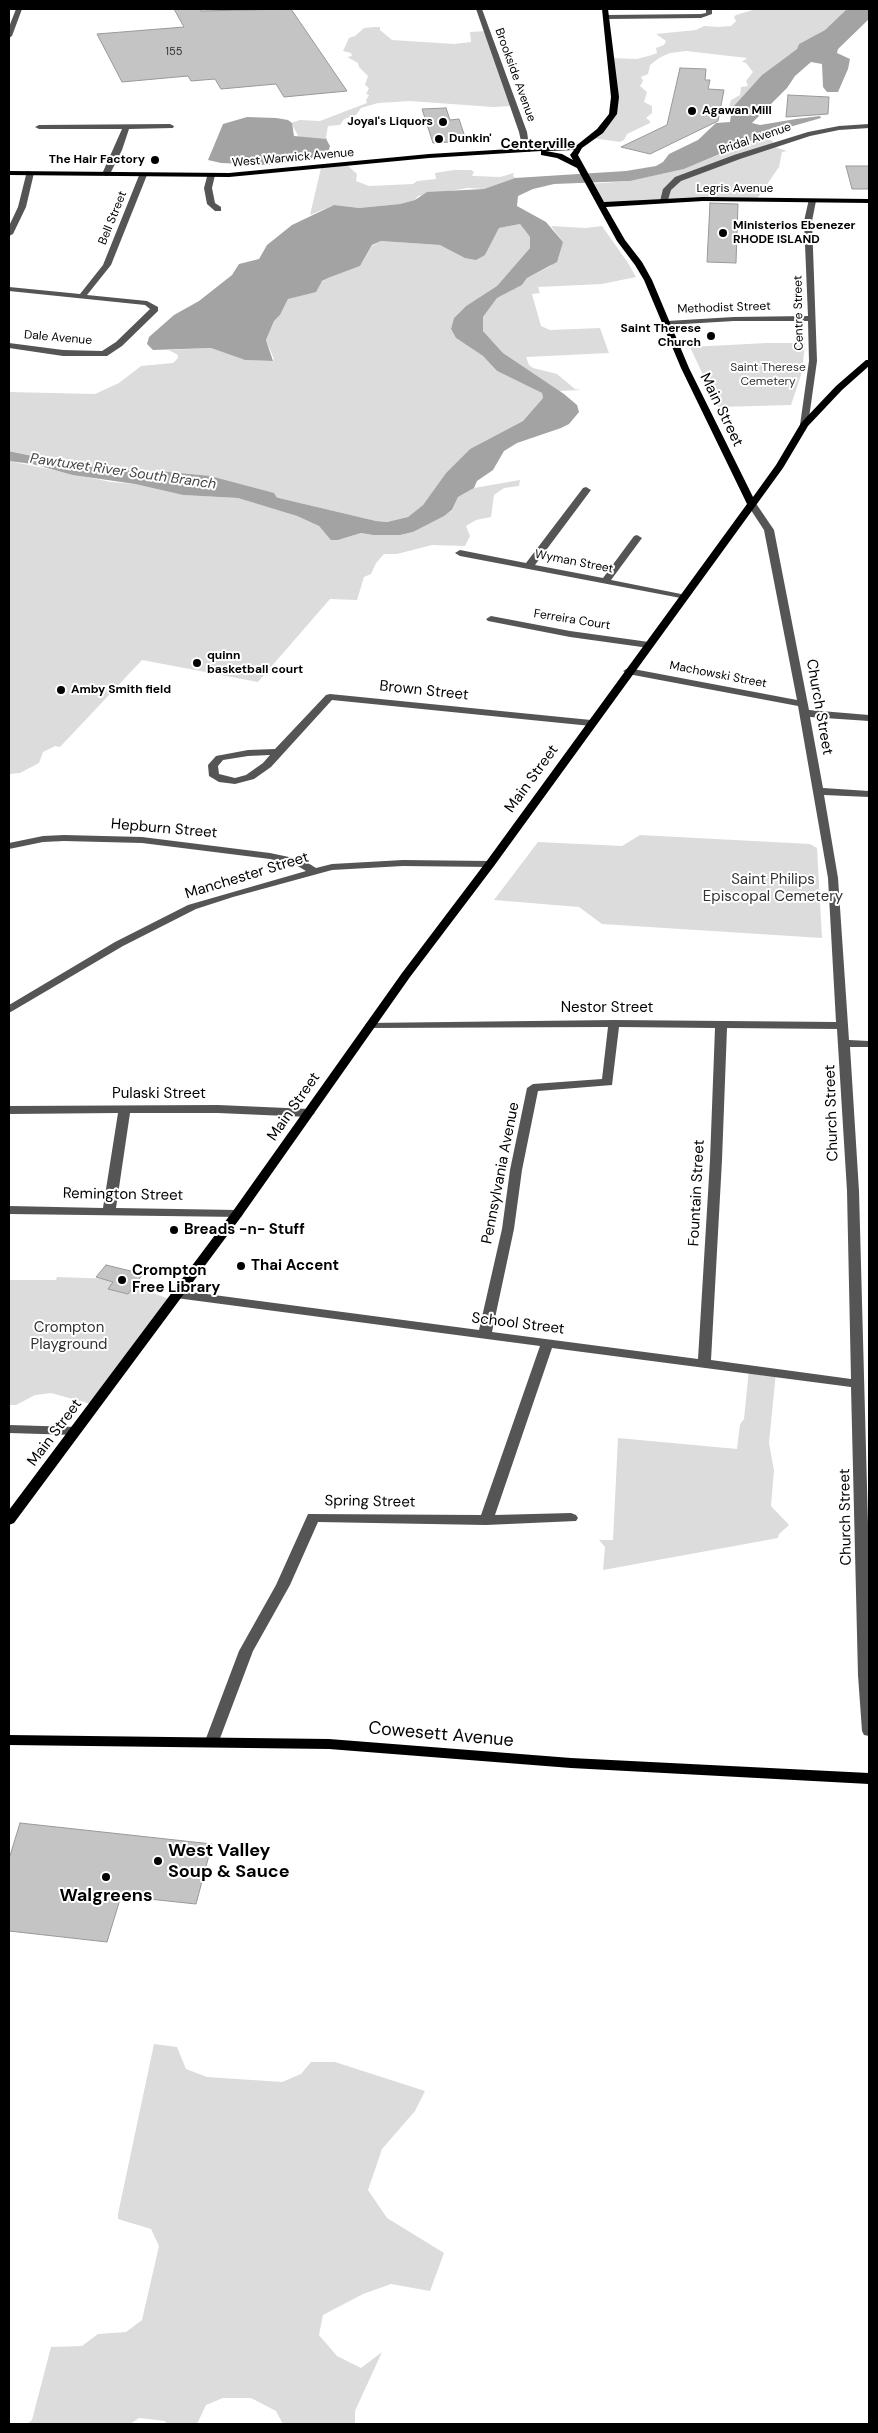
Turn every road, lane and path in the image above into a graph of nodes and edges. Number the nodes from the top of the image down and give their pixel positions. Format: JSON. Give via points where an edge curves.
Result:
{"nodes":[{"id":1,"x":19,"y":9,"type":"edge"},
{"id":2,"x":479,"y":9,"type":"edge"},
{"id":3,"x":605,"y":9,"type":"edge"},
{"id":4,"x":709,"y":9,"type":"edge"},
{"id":5,"x":607,"y":17,"type":"junction"},
{"id":6,"x":9,"y":36,"type":"edge"},
{"id":7,"x":38,"y":126,"type":"dead end"},
{"id":8,"x":170,"y":126,"type":"dead end"},
{"id":9,"x":869,"y":126,"type":"edge"},
{"id":10,"x":126,"y":127,"type":"junction"},
{"id":11,"x":579,"y":147,"type":"junction"},
{"id":12,"x":527,"y":150,"type":"junction"},
{"id":13,"x":513,"y":151,"type":"junction"},
{"id":14,"x":579,"y":166,"type":"junction"},
{"id":15,"x":9,"y":173,"type":"edge"},
{"id":16,"x":30,"y":173,"type":"junction"},
{"id":17,"x":106,"y":174,"type":"junction"},
{"id":18,"x":142,"y":175,"type":"junction"},
{"id":19,"x":211,"y":175,"type":"junction"},
{"id":20,"x":664,"y":201,"type":"junction"},
{"id":21,"x":812,"y":201,"type":"junction"},
{"id":22,"x":869,"y":202,"type":"edge"},
{"id":23,"x":600,"y":205,"type":"junction"},
{"id":24,"x":218,"y":209,"type":"dead end"},
{"id":25,"x":9,"y":234,"type":"edge"},
{"id":26,"x":9,"y":289,"type":"edge"},
{"id":27,"x":82,"y":296,"type":"junction"},
{"id":28,"x":812,"y":318,"type":"junction"},
{"id":29,"x":667,"y":323,"type":"junction"},
{"id":30,"x":9,"y":346,"type":"edge"},
{"id":31,"x":869,"y":362,"type":"edge"},
{"id":32,"x":804,"y":425,"type":"junction"},
{"id":33,"x":586,"y":490,"type":"dead end"},
{"id":34,"x":752,"y":504,"type":"junction"},
{"id":35,"x":637,"y":538,"type":"dead end"},
{"id":36,"x":460,"y":553,"type":"dead end"},
{"id":37,"x":529,"y":566,"type":"junction"},
{"id":38,"x":606,"y":581,"type":"junction"},
{"id":39,"x":683,"y":596,"type":"junction"},
{"id":40,"x":491,"y":619,"type":"dead end"},
{"id":41,"x":648,"y":645,"type":"junction"},
{"id":42,"x":628,"y":671,"type":"junction"},
{"id":43,"x":804,"y":709,"type":"junction"},
{"id":44,"x":869,"y":718,"type":"edge"},
{"id":45,"x":591,"y":723,"type":"junction"},
{"id":46,"x":278,"y":752,"type":"junction"},
{"id":47,"x":817,"y":792,"type":"junction"},
{"id":48,"x":869,"y":794,"type":"edge"},
{"id":49,"x":9,"y":846,"type":"edge"},
{"id":50,"x":490,"y":864,"type":"junction"},
{"id":51,"x":314,"y":871,"type":"junction"},
{"id":52,"x":9,"y":996,"type":"edge"},
{"id":53,"x":22,"y":1001,"type":"junction"},
{"id":54,"x":9,"y":1010,"type":"edge"},
{"id":55,"x":614,"y":1023,"type":"junction"},
{"id":56,"x":721,"y":1024,"type":"junction"},
{"id":57,"x":371,"y":1025,"type":"junction"},
{"id":58,"x":842,"y":1026,"type":"junction"},
{"id":59,"x":845,"y":1043,"type":"junction"},
{"id":60,"x":869,"y":1044,"type":"edge"},
{"id":61,"x":9,"y":1110,"type":"edge"},
{"id":62,"x":124,"y":1110,"type":"junction"},
{"id":63,"x":309,"y":1113,"type":"junction"},
{"id":64,"x":9,"y":1210,"type":"edge"},
{"id":65,"x":109,"y":1210,"type":"junction"},
{"id":66,"x":237,"y":1214,"type":"junction"},
{"id":67,"x":176,"y":1294,"type":"junction"},
{"id":68,"x":484,"y":1336,"type":"junction"},
{"id":69,"x":547,"y":1344,"type":"junction"},
{"id":70,"x":704,"y":1363,"type":"junction"},
{"id":71,"x":857,"y":1384,"type":"junction"},
{"id":72,"x":9,"y":1429,"type":"edge"},
{"id":73,"x":76,"y":1431,"type":"junction"},
{"id":74,"x":571,"y":1518,"type":"dead end"},
{"id":75,"x":9,"y":1520,"type":"edge"},
{"id":76,"x":486,"y":1520,"type":"junction"},
{"id":77,"x":869,"y":1731,"type":"edge"},
{"id":78,"x":9,"y":1740,"type":"edge"},
{"id":79,"x":212,"y":1741,"type":"junction"},
{"id":80,"x":869,"y":1779,"type":"edge"}],
"edges":[{"from":1,"to":6,"type":"street"},
{"from":2,"to":12,"type":"street","name":"Brookside Avenue"},
{"from":3,"to":5,"type":"main road"},
{"from":4,"to":5,"type":"street","via":[[708,14],[702,16]]},
{"from":5,"to":11,"type":"main road","via":[[615,97],[613,114],[600,131]]},
{"from":7,"to":10,"type":"street"},
{"from":8,"to":10,"type":"street"},
{"from":9,"to":20,"type":"street","name":"Bridal Avenue","via":[[808,134],[678,179],[667,189]]},
{"from":10,"to":17,"type":"street"},
{"from":11,"to":12,"type":"main road","name":"West Warwick Avenue"},
{"from":11,"to":14,"type":"main road","name":"Main Street","via":[[574,155]]},
{"from":12,"to":13,"type":"main road","name":"West Warwick Avenue"},
{"from":13,"to":14,"type":"main road","via":[[551,154]]},
{"from":13,"to":19,"type":"main road","name":"West Warwick Avenue"},
{"from":14,"to":23,"type":"main road","name":"Main Street"},
{"from":15,"to":16,"type":"main road","name":"West Warwick Avenue"},
{"from":16,"to":17,"type":"main road","name":"West Warwick Avenue"},
{"from":16,"to":25,"type":"street","via":[[22,207]]},
{"from":17,"to":18,"type":"main road","name":"West Warwick Avenue"},
{"from":18,"to":19,"type":"main road","name":"West Warwick Avenue"},
{"from":18,"to":27,"type":"street","name":"Bell Street","via":[[104,270]]},
{"from":19,"to":24,"type":"street","via":[[208,188],[211,204]]},
{"from":20,"to":21,"type":"main road","name":"Legris Avenue"},
{"from":20,"to":23,"type":"main road","name":"Legris Avenue"},
{"from":21,"to":22,"type":"main road","name":"Legris Avenue"},
{"from":21,"to":28,"type":"street","name":"Centre Street","via":[[808,221]]},
{"from":23,"to":29,"type":"main road","name":"Main Street","via":[[639,264]]},
{"from":26,"to":27,"type":"street"},
{"from":27,"to":30,"type":"street","name":"Dale Avenue","via":[[147,303],[155,309],[104,354]]},
{"from":28,"to":29,"type":"street","name":"Methodist Street"},
{"from":28,"to":32,"type":"street","name":"Centre Street","via":[[812,361]]},
{"from":29,"to":34,"type":"main road","name":"Main Street","via":[[698,395]]},
{"from":31,"to":32,"type":"main road"},
{"from":32,"to":34,"type":"main road"},
{"from":33,"to":37,"type":"street"},
{"from":34,"to":39,"type":"main road","name":"Main Street"},
{"from":34,"to":43,"type":"street","name":"Church Street","via":[[769,530]]},
{"from":35,"to":38,"type":"street"},
{"from":36,"to":37,"type":"street","name":"Wyman Street"},
{"from":37,"to":38,"type":"street","name":"Wyman Street"},
{"from":38,"to":39,"type":"street","name":"Wyman Street"},
{"from":39,"to":41,"type":"main road","name":"Main Street"},
{"from":40,"to":41,"type":"street","name":"Ferreira Court"},
{"from":41,"to":42,"type":"main road","name":"Main Street"},
{"from":42,"to":43,"type":"street","name":"Machowski Street"},
{"from":42,"to":45,"type":"main road","name":"Main Street"},
{"from":43,"to":44,"type":"street","name":"Machowski Street"},
{"from":43,"to":47,"type":"street","name":"Church Street"},
{"from":45,"to":46,"type":"street","name":"Brown Street","via":[[330,697]]},
{"from":45,"to":50,"type":"main road","name":"Main Street"},
{"from":46,"to":46,"type":"street","name":"Brown Street","via":[[250,777],[235,781],[214,776],[214,765],[220,758],[248,752]]},
{"from":47,"to":48,"type":"street"},
{"from":47,"to":58,"type":"street","name":"Church Street","via":[[833,878]]},
{"from":49,"to":51,"type":"street","name":"Hepburn Street","via":[[57,838],[142,840],[270,856],[299,862]]},
{"from":50,"to":51,"type":"street","name":"Manchester Street","via":[[378,864]]},
{"from":50,"to":57,"type":"main road","name":"Main Street"},
{"from":51,"to":53,"type":"street","name":"Manchester Street","via":[[192,908],[119,944]]},
{"from":52,"to":53,"type":"street"},
{"from":53,"to":54,"type":"street","name":"Manchester Street"},
{"from":55,"to":56,"type":"street","name":"Nestor Street"},
{"from":55,"to":57,"type":"street","name":"Nestor Street"},
{"from":55,"to":68,"type":"street","name":"Pennsylvania Avenue","via":[[608,1082],[533,1088],[508,1229]]},
{"from":56,"to":58,"type":"street","name":"Nestor Street"},
{"from":56,"to":70,"type":"street","name":"Fountain Street"},
{"from":57,"to":63,"type":"main road","name":"Main Street"},
{"from":58,"to":59,"type":"street","name":"Church Street"},
{"from":59,"to":60,"type":"street"},
{"from":59,"to":71,"type":"street","name":"Church Street","via":[[853,1191]]},
{"from":61,"to":62,"type":"street","name":"Pulaski Street"},
{"from":62,"to":63,"type":"street","name":"Pulaski Street"},
{"from":62,"to":65,"type":"street"},
{"from":63,"to":66,"type":"main road","name":"Main Street"},
{"from":64,"to":65,"type":"street","name":"Remington Street"},
{"from":65,"to":66,"type":"street","name":"Remington Street"},
{"from":66,"to":67,"type":"main road","name":"Main Street"},
{"from":67,"to":68,"type":"street","name":"School Street"},
{"from":67,"to":73,"type":"main road","name":"Main Street"},
{"from":68,"to":69,"type":"street","name":"School Street"},
{"from":69,"to":70,"type":"street","name":"School Street"},
{"from":69,"to":76,"type":"street"},
{"from":70,"to":71,"type":"street","name":"School Street"},
{"from":71,"to":77,"type":"street","name":"Church Street"},
{"from":72,"to":73,"type":"street"},
{"from":73,"to":75,"type":"main road","name":"Main Street"},
{"from":74,"to":76,"type":"street"},
{"from":76,"to":79,"type":"street","name":"Spring Street","via":[[313,1517],[283,1584],[246,1651]]},
{"from":78,"to":79,"type":"main road","name":"Cowesett Avenue"},
{"from":79,"to":80,"type":"main road","name":"Cowesett Avenue","via":[[329,1744],[572,1764]]}]}
